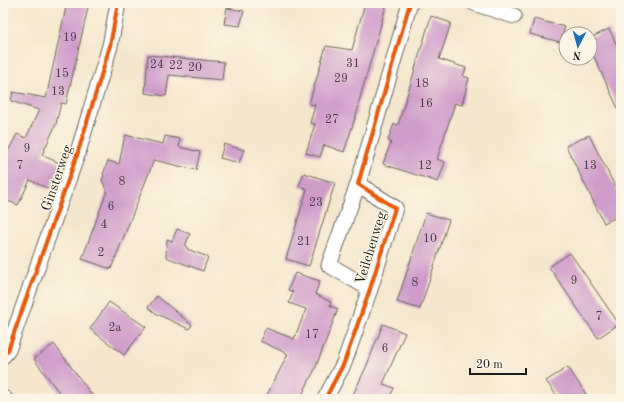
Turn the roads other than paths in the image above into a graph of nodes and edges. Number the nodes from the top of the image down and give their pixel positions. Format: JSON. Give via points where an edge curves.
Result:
{"nodes":[{"id":1,"x":118,"y":3,"type":"edge"},
{"id":2,"x":410,"y":3,"type":"edge"},
{"id":3,"x":474,"y":3,"type":"edge"},
{"id":4,"x":514,"y":16,"type":"dead end"},
{"id":5,"x":358,"y":184,"type":"junction"},
{"id":6,"x":370,"y":289,"type":"junction"},
{"id":7,"x":3,"y":356,"type":"edge"},
{"id":8,"x":325,"y":399,"type":"edge"}],
"edges":[{"from":1,"to":7,"type":"street","name":"Ginsterweg","via":[[110,46],[78,152],[8,350]]},
{"from":2,"to":5,"type":"street","name":"Veilchenweg"},
{"from":3,"to":4,"type":"street"},
{"from":5,"to":6,"type":"street","name":"Veilchenweg","via":[[395,208]]},
{"from":5,"to":6,"type":"street","name":"Veilchenweg","via":[[329,265]]},
{"from":6,"to":8,"type":"street","name":"Veilchenweg","via":[[344,363]]}]}
